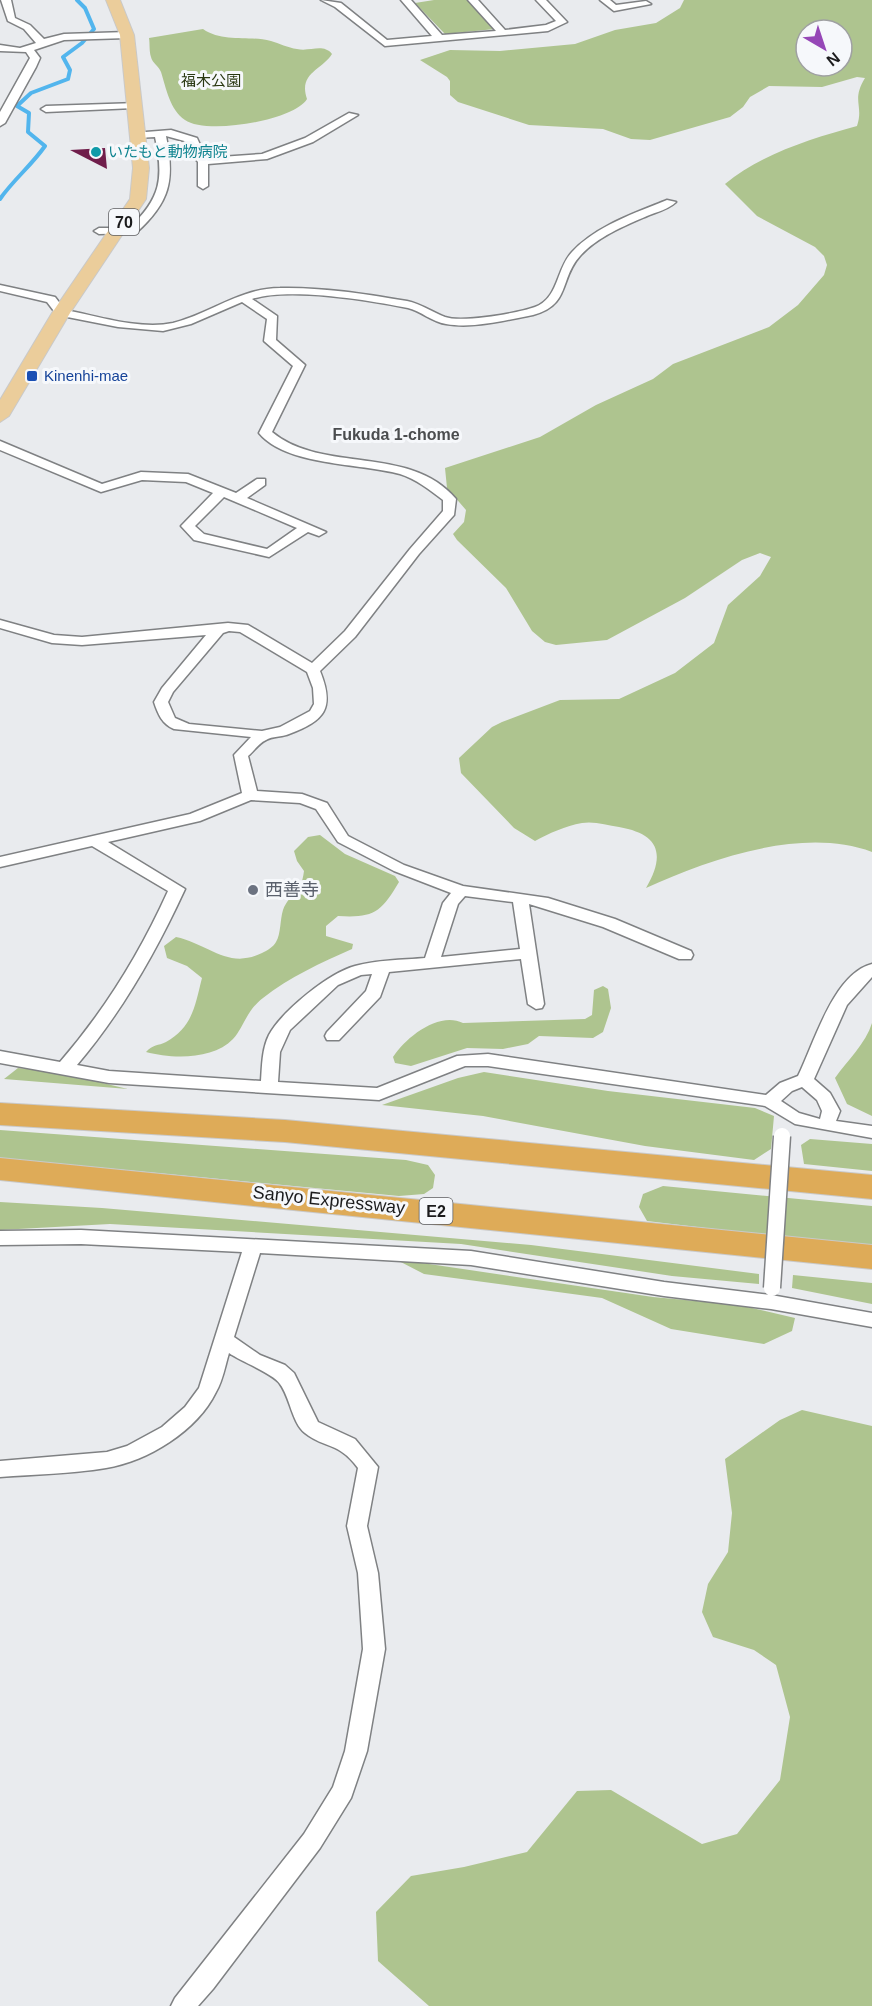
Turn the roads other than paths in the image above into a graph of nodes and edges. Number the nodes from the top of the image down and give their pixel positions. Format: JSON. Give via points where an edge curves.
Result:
{"nodes":[{"id":1,"x":6,"y":0,"type":"edge"},
{"id":2,"x":95,"y":0,"type":"edge"},
{"id":3,"x":113,"y":0,"type":"edge"},
{"id":4,"x":326,"y":0,"type":"edge"},
{"id":5,"x":406,"y":0,"type":"edge"},
{"id":6,"x":473,"y":0,"type":"edge"},
{"id":7,"x":540,"y":0,"type":"edge"},
{"id":8,"x":605,"y":0,"type":"edge"},
{"id":9,"x":646,"y":4,"type":"dead end"},
{"id":10,"x":503,"y":33,"type":"junction"},
{"id":11,"x":119,"y":35,"type":"junction"},
{"id":12,"x":438,"y":37,"type":"junction"},
{"id":13,"x":44,"y":43,"type":"junction"},
{"id":14,"x":0,"y":48,"type":"edge"},
{"id":15,"x":30,"y":51,"type":"junction"},
{"id":16,"x":127,"y":106,"type":"junction"},
{"id":17,"x":46,"y":110,"type":"dead end"},
{"id":18,"x":353,"y":115,"type":"dead end"},
{"id":19,"x":0,"y":123,"type":"edge"},
{"id":20,"x":160,"y":134,"type":"junction"},
{"id":21,"x":137,"y":135,"type":"junction"},
{"id":22,"x":203,"y":161,"type":"junction"},
{"id":23,"x":203,"y":186,"type":"dead end"},
{"id":24,"x":671,"y":202,"type":"dead end"},
{"id":25,"x":99,"y":231,"type":"junction"},
{"id":26,"x":117,"y":232,"type":"junction"},
{"id":27,"x":0,"y":288,"type":"edge"},
{"id":28,"x":243,"y":298,"type":"junction"},
{"id":29,"x":47,"y":305,"type":"junction"},
{"id":30,"x":61,"y":313,"type":"junction"},
{"id":31,"x":0,"y":384,"type":"edge"},
{"id":32,"x":0,"y":416,"type":"edge"},
{"id":33,"x":0,"y":445,"type":"edge"},
{"id":34,"x":261,"y":482,"type":"dead end"},
{"id":35,"x":223,"y":492,"type":"junction"},
{"id":36,"x":238,"y":498,"type":"junction"},
{"id":37,"x":0,"y":624,"type":"edge"},
{"id":38,"x":218,"y":630,"type":"junction"},
{"id":39,"x":313,"y":670,"type":"junction"},
{"id":40,"x":262,"y":735,"type":"junction"},
{"id":41,"x":249,"y":795,"type":"junction"},
{"id":42,"x":94,"y":841,"type":"junction"},
{"id":43,"x":0,"y":862,"type":"edge"},
{"id":44,"x":461,"y":891,"type":"junction"},
{"id":45,"x":520,"y":899,"type":"junction"},
{"id":46,"x":529,"y":953,"type":"junction"},
{"id":47,"x":685,"y":956,"type":"dead end"},
{"id":48,"x":431,"y":963,"type":"junction"},
{"id":49,"x":382,"y":968,"type":"junction"},
{"id":50,"x":872,"y":969,"type":"edge"},
{"id":51,"x":536,"y":1004,"type":"dead end"},
{"id":52,"x":333,"y":1036,"type":"dead end"},
{"id":53,"x":0,"y":1057,"type":"edge"},
{"id":54,"x":65,"y":1068,"type":"junction"},
{"id":55,"x":805,"y":1080,"type":"junction"},
{"id":56,"x":269,"y":1087,"type":"junction"},
{"id":57,"x":0,"y":1098,"type":"edge"},
{"id":58,"x":769,"y":1101,"type":"junction"},
{"id":59,"x":0,"y":1114,"type":"edge"},
{"id":60,"x":794,"y":1117,"type":"junction"},
{"id":61,"x":828,"y":1124,"type":"junction"},
{"id":62,"x":872,"y":1132,"type":"edge"},
{"id":63,"x":430,"y":1143,"type":"junction"},
{"id":64,"x":0,"y":1169,"type":"edge"},
{"id":65,"x":0,"y":1178,"type":"edge"},
{"id":66,"x":148,"y":1183,"type":"junction"},
{"id":67,"x":872,"y":1187,"type":"edge"},
{"id":68,"x":0,"y":1238,"type":"edge"},
{"id":69,"x":253,"y":1247,"type":"junction"},
{"id":70,"x":872,"y":1257,"type":"edge"},
{"id":71,"x":772,"y":1295,"type":"junction"},
{"id":72,"x":872,"y":1320,"type":"edge"},
{"id":73,"x":224,"y":1338,"type":"junction"},
{"id":74,"x":0,"y":1469,"type":"edge"},
{"id":75,"x":183,"y":2006,"type":"edge"}],
"edges":[{"from":1,"to":13,"type":"street","via":[[11,19]]},
{"from":2,"to":11,"type":"main road","number":"70"},
{"from":3,"to":11,"type":"main road","number":"70"},
{"from":4,"to":12,"type":"street","via":[[338,4],[385,43]]},
{"from":5,"to":12,"type":"street"},
{"from":6,"to":10,"type":"street"},
{"from":7,"to":10,"type":"street","via":[[562,22],[548,28]]},
{"from":8,"to":9,"type":"street","via":[[614,8]]},
{"from":10,"to":12,"type":"street"},
{"from":11,"to":13,"type":"street","via":[[63,37]]},
{"from":11,"to":16,"type":"main road","number":"70"},
{"from":13,"to":15,"type":"street"},
{"from":14,"to":15,"type":"street"},
{"from":15,"to":19,"type":"street","via":[[35,58]]},
{"from":16,"to":17,"type":"street"},
{"from":16,"to":21,"type":"main road","number":"70"},
{"from":16,"to":25,"type":"main road","number":"70","via":[[121,193]]},
{"from":18,"to":22,"type":"street","via":[[309,140],[263,158]]},
{"from":20,"to":21,"type":"street"},
{"from":20,"to":22,"type":"street","via":[[193,140]]},
{"from":20,"to":26,"type":"street","via":[[167,173],[163,195],[132,231]]},
{"from":21,"to":26,"type":"main road","number":"70","via":[[141,168],[138,199]]},
{"from":22,"to":23,"type":"street"},
{"from":24,"to":28,"type":"street","via":[[587,243],[573,257],[554,302],[539,309],[447,321],[412,306],[340,296],[279,291]]},
{"from":25,"to":26,"type":"street"},
{"from":25,"to":29,"type":"main road","number":"70"},
{"from":26,"to":30,"type":"main road","number":"70"},
{"from":27,"to":29,"type":"street"},
{"from":28,"to":30,"type":"street","via":[[166,327]]},
{"from":28,"to":39,"type":"street","via":[[273,318],[270,341],[299,365],[269,420],[265,433],[269,438],[297,451],[408,473],[450,499],[449,512],[426,535],[337,651]]},
{"from":29,"to":30,"type":"street"},
{"from":29,"to":31,"type":"main road","number":"70"},
{"from":30,"to":32,"type":"main road","number":"70"},
{"from":33,"to":35,"type":"street","via":[[101,488],[133,477],[168,476],[188,478]]},
{"from":34,"to":36,"type":"street"},
{"from":35,"to":36,"type":"street"},
{"from":35,"to":36,"type":"street","via":[[188,526],[199,537],[269,553],[313,530]]},
{"from":37,"to":38,"type":"street","via":[[52,639],[82,641]]},
{"from":38,"to":39,"type":"street","via":[[243,628]]},
{"from":38,"to":40,"type":"street","via":[[161,702],[165,715],[174,725]]},
{"from":39,"to":40,"type":"street","via":[[321,704],[315,714],[284,731]]},
{"from":40,"to":41,"type":"street","via":[[241,754],[251,787]]},
{"from":41,"to":42,"type":"street","via":[[195,818]]},
{"from":41,"to":44,"type":"street","via":[[316,802],[343,839],[399,868]]},
{"from":42,"to":43,"type":"street"},
{"from":42,"to":54,"type":"street","via":[[177,889],[133,974]]},
{"from":44,"to":45,"type":"street"},
{"from":44,"to":48,"type":"street","via":[[451,903]]},
{"from":45,"to":46,"type":"street"},
{"from":45,"to":47,"type":"street","via":[[565,908]]},
{"from":46,"to":48,"type":"street"},
{"from":46,"to":51,"type":"street"},
{"from":48,"to":49,"type":"street"},
{"from":49,"to":52,"type":"street","via":[[374,993]]},
{"from":49,"to":56,"type":"street","via":[[358,970],[332,981],[284,1026],[272,1052]]},
{"from":50,"to":55,"type":"street","via":[[857,978],[844,994]]},
{"from":53,"to":54,"type":"street"},
{"from":54,"to":56,"type":"street","via":[[109,1077]]},
{"from":55,"to":58,"type":"street","via":[[786,1087]]},
{"from":55,"to":61,"type":"street","via":[[828,1104]]},
{"from":56,"to":58,"type":"street","via":[[379,1094],[463,1060],[489,1060]]},
{"from":57,"to":63,"type":"highway","via":[[282,1121]]},
{"from":58,"to":60,"type":"street"},
{"from":59,"to":63,"type":"highway"},
{"from":60,"to":61,"type":"street"},
{"from":60,"to":71,"type":"street","bridge":true,"via":[[782,1136]]},
{"from":61,"to":62,"type":"street"},
{"from":63,"to":67,"type":"highway"},
{"from":64,"to":66,"type":"highway","name":"Sanyo Expressway","number":"E2"},
{"from":65,"to":66,"type":"highway"},
{"from":66,"to":70,"type":"highway","name":"Sanyo Expressway","number":"E2"},
{"from":68,"to":69,"type":"street","via":[[81,1237]]},
{"from":69,"to":71,"type":"street","via":[[471,1258],[664,1289]]},
{"from":69,"to":73,"type":"street"},
{"from":71,"to":72,"type":"street"},
{"from":73,"to":74,"type":"street","via":[[208,1390],[192,1412],[169,1432],[107,1460]]},
{"from":73,"to":75,"type":"street","via":[[253,1360],[287,1378],[311,1427],[345,1440],[368,1467],[357,1526],[368,1573],[374,1649],[356,1751],[343,1791],[312,1841]]}]}
